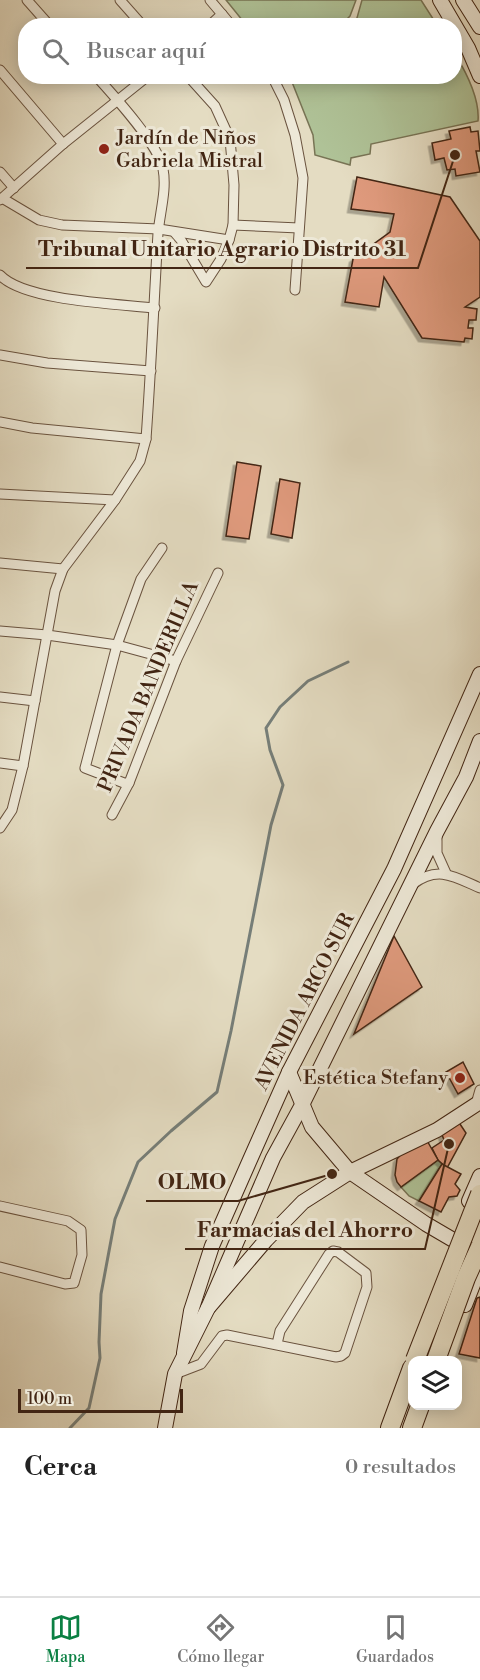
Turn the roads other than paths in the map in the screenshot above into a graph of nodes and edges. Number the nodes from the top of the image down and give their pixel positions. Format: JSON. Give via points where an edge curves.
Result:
{"nodes":[{"id":1,"x":27,"y":0,"type":"edge"},
{"id":2,"x":120,"y":0,"type":"edge"},
{"id":3,"x":210,"y":0,"type":"edge"},
{"id":4,"x":440,"y":0,"type":"edge"},
{"id":5,"x":463,"y":0,"type":"edge"},
{"id":6,"x":222,"y":14,"type":"junction"},
{"id":7,"x":43,"y":18,"type":"edge"},
{"id":8,"x":136,"y":18,"type":"edge"},
{"id":9,"x":218,"y":18,"type":"edge"},
{"id":10,"x":225,"y":18,"type":"edge"},
{"id":11,"x":450,"y":18,"type":"edge"},
{"id":12,"x":480,"y":27,"type":"edge"},
{"id":13,"x":462,"y":38,"type":"edge"},
{"id":14,"x":0,"y":70,"type":"edge"},
{"id":15,"x":480,"y":76,"type":"edge"},
{"id":16,"x":103,"y":84,"type":"edge"},
{"id":17,"x":138,"y":84,"type":"edge"},
{"id":18,"x":195,"y":84,"type":"edge"},
{"id":19,"x":276,"y":84,"type":"edge"},
{"id":20,"x":118,"y":101,"type":"junction"},
{"id":21,"x":63,"y":144,"type":"junction"},
{"id":22,"x":0,"y":172,"type":"edge"},
{"id":23,"x":14,"y":188,"type":"junction"},
{"id":24,"x":1,"y":199,"type":"edge"},
{"id":25,"x":233,"y":225,"type":"junction"},
{"id":26,"x":299,"y":228,"type":"junction"},
{"id":27,"x":159,"y":230,"type":"junction"},
{"id":28,"x":175,"y":233,"type":"junction"},
{"id":29,"x":229,"y":240,"type":"junction"},
{"id":30,"x":0,"y":274,"type":"edge"},
{"id":31,"x":295,"y":290,"type":"dead end"},
{"id":32,"x":155,"y":308,"type":"junction"},
{"id":33,"x":0,"y":355,"type":"edge"},
{"id":34,"x":151,"y":371,"type":"junction"},
{"id":35,"x":0,"y":422,"type":"edge"},
{"id":36,"x":146,"y":439,"type":"junction"},
{"id":37,"x":0,"y":494,"type":"edge"},
{"id":38,"x":115,"y":500,"type":"junction"},
{"id":39,"x":162,"y":548,"type":"dead end"},
{"id":40,"x":0,"y":563,"type":"edge"},
{"id":41,"x":63,"y":568,"type":"junction"},
{"id":42,"x":218,"y":573,"type":"dead end"},
{"id":43,"x":0,"y":631,"type":"edge"},
{"id":44,"x":47,"y":635,"type":"junction"},
{"id":45,"x":117,"y":645,"type":"junction"},
{"id":46,"x":176,"y":661,"type":"junction"},
{"id":47,"x":480,"y":674,"type":"edge"},
{"id":48,"x":0,"y":697,"type":"edge"},
{"id":49,"x":35,"y":701,"type":"junction"},
{"id":50,"x":480,"y":741,"type":"edge"},
{"id":51,"x":0,"y":763,"type":"edge"},
{"id":52,"x":23,"y":765,"type":"junction"},
{"id":53,"x":126,"y":783,"type":"junction"},
{"id":54,"x":112,"y":815,"type":"dead end"},
{"id":55,"x":0,"y":828,"type":"edge"},
{"id":56,"x":437,"y":831,"type":"junction"},
{"id":57,"x":446,"y":873,"type":"junction"},
{"id":58,"x":411,"y":886,"type":"junction"},
{"id":59,"x":480,"y":888,"type":"edge"},
{"id":60,"x":289,"y":1072,"type":"junction"},
{"id":61,"x":479,"y":1098,"type":"edge"},
{"id":62,"x":302,"y":1105,"type":"junction"},
{"id":63,"x":350,"y":1172,"type":"junction"},
{"id":64,"x":480,"y":1176,"type":"edge"},
{"id":65,"x":480,"y":1194,"type":"edge"},
{"id":66,"x":0,"y":1206,"type":"edge"},
{"id":67,"x":460,"y":1226,"type":"junction"},
{"id":68,"x":454,"y":1241,"type":"junction"},
{"id":69,"x":480,"y":1253,"type":"edge"},
{"id":70,"x":0,"y":1267,"type":"edge"},
{"id":71,"x":443,"y":1270,"type":"junction"},
{"id":72,"x":477,"y":1285,"type":"edge"},
{"id":73,"x":208,"y":1308,"type":"junction"},
{"id":74,"x":277,"y":1344,"type":"junction"},
{"id":75,"x":184,"y":1353,"type":"junction"},
{"id":76,"x":417,"y":1356,"type":"edge"},
{"id":77,"x":437,"y":1356,"type":"edge"},
{"id":78,"x":447,"y":1356,"type":"edge"},
{"id":79,"x":175,"y":1374,"type":"junction"},
{"id":80,"x":408,"y":1379,"type":"edge"},
{"id":81,"x":419,"y":1410,"type":"edge"},
{"id":82,"x":427,"y":1410,"type":"edge"},
{"id":83,"x":165,"y":1428,"type":"edge"},
{"id":84,"x":384,"y":1428,"type":"edge"},
{"id":85,"x":390,"y":1428,"type":"edge"},
{"id":86,"x":412,"y":1428,"type":"edge"},
{"id":87,"x":420,"y":1428,"type":"edge"}],
"edges":[{"from":1,"to":7,"type":"street"},
{"from":2,"to":8,"type":"street"},
{"from":3,"to":6,"type":"street"},
{"from":4,"to":11,"type":"main road"},
{"from":5,"to":12,"type":"main road"},
{"from":6,"to":9,"type":"street"},
{"from":6,"to":10,"type":"street"},
{"from":13,"to":15,"type":"main road"},
{"from":14,"to":21,"type":"street"},
{"from":16,"to":20,"type":"street"},
{"from":17,"to":20,"type":"street"},
{"from":18,"to":25,"type":"street","via":[[215,106],[230,140]]},
{"from":19,"to":26,"type":"street","via":[[292,126],[303,178]]},
{"from":20,"to":21,"type":"street"},
{"from":20,"to":27,"type":"street","via":[[158,154],[163,168]]},
{"from":21,"to":23,"type":"street"},
{"from":22,"to":23,"type":"street"},
{"from":23,"to":24,"type":"street"},
{"from":24,"to":27,"type":"street","via":[[39,220],[62,225]]},
{"from":25,"to":26,"type":"street"},
{"from":25,"to":29,"type":"street"},
{"from":26,"to":31,"type":"street"},
{"from":27,"to":28,"type":"street"},
{"from":27,"to":32,"type":"street"},
{"from":28,"to":29,"type":"street"},
{"from":28,"to":29,"type":"street","via":[[206,282]]},
{"from":30,"to":32,"type":"street","via":[[30,291]]},
{"from":32,"to":34,"type":"street"},
{"from":33,"to":34,"type":"street","via":[[47,363]]},
{"from":34,"to":36,"type":"street"},
{"from":35,"to":36,"type":"street"},
{"from":36,"to":38,"type":"street","via":[[140,461]]},
{"from":37,"to":38,"type":"street"},
{"from":38,"to":41,"type":"street"},
{"from":39,"to":45,"type":"street","via":[[141,579]]},
{"from":40,"to":41,"type":"street"},
{"from":41,"to":44,"type":"street"},
{"from":42,"to":46,"type":"street","name":"PRIVADA BANDERILLA"},
{"from":43,"to":44,"type":"street"},
{"from":44,"to":45,"type":"street"},
{"from":44,"to":49,"type":"street"},
{"from":45,"to":46,"type":"street"},
{"from":45,"to":53,"type":"street","via":[[85,768]]},
{"from":46,"to":53,"type":"street","name":"PRIVADA BANDERILLA"},
{"from":47,"to":60,"type":"main road","name":"AVENIDA ARCO SUR","via":[[394,869]]},
{"from":48,"to":49,"type":"street"},
{"from":49,"to":52,"type":"street"},
{"from":50,"to":56,"type":"main road"},
{"from":51,"to":52,"type":"street"},
{"from":52,"to":55,"type":"street","via":[[12,810]]},
{"from":53,"to":54,"type":"street","name":"PRIVADA BANDERILLA"},
{"from":56,"to":57,"type":"street","via":[[437,853]]},
{"from":56,"to":58,"type":"main road"},
{"from":57,"to":58,"type":"street","via":[[423,876]]},
{"from":57,"to":59,"type":"street"},
{"from":58,"to":62,"type":"main road"},
{"from":60,"to":62,"type":"main road"},
{"from":60,"to":75,"type":"main road","name":"AVENIDA ARCO SUR","via":[[212,1246],[191,1311]]},
{"from":61,"to":63,"type":"main road","via":[[437,1130]]},
{"from":62,"to":63,"type":"main road","via":[[312,1127]]},
{"from":62,"to":73,"type":"main road","via":[[273,1158]]},
{"from":63,"to":68,"type":"main road"},
{"from":63,"to":73,"type":"main road","via":[[303,1202]]},
{"from":64,"to":67,"type":"main road"},
{"from":65,"to":76,"type":"highway","bridge":true},
{"from":66,"to":70,"type":"street","via":[[68,1221],[81,1230],[82,1255],[74,1283],[64,1284]]},
{"from":67,"to":68,"type":"main road"},
{"from":67,"to":69,"type":"main road"},
{"from":68,"to":69,"type":"main road"},
{"from":68,"to":71,"type":"main road"},
{"from":69,"to":72,"type":"main road"},
{"from":69,"to":77,"type":"highway","bridge":true,"via":[[466,1278]]},
{"from":71,"to":72,"type":"main road","via":[[463,1269]]},
{"from":71,"to":84,"type":"main road"},
{"from":72,"to":78,"type":"main road"},
{"from":73,"to":75,"type":"main road"},
{"from":74,"to":74,"type":"street","via":[[336,1357],[345,1353],[367,1287],[366,1273],[338,1252],[329,1254],[280,1331]]},
{"from":74,"to":79,"type":"street","via":[[222,1336],[201,1364]]},
{"from":75,"to":79,"type":"main road"},
{"from":79,"to":83,"type":"main road"},
{"from":80,"to":85,"type":"highway"},
{"from":81,"to":86,"type":"highway"},
{"from":82,"to":87,"type":"main road"}]}
